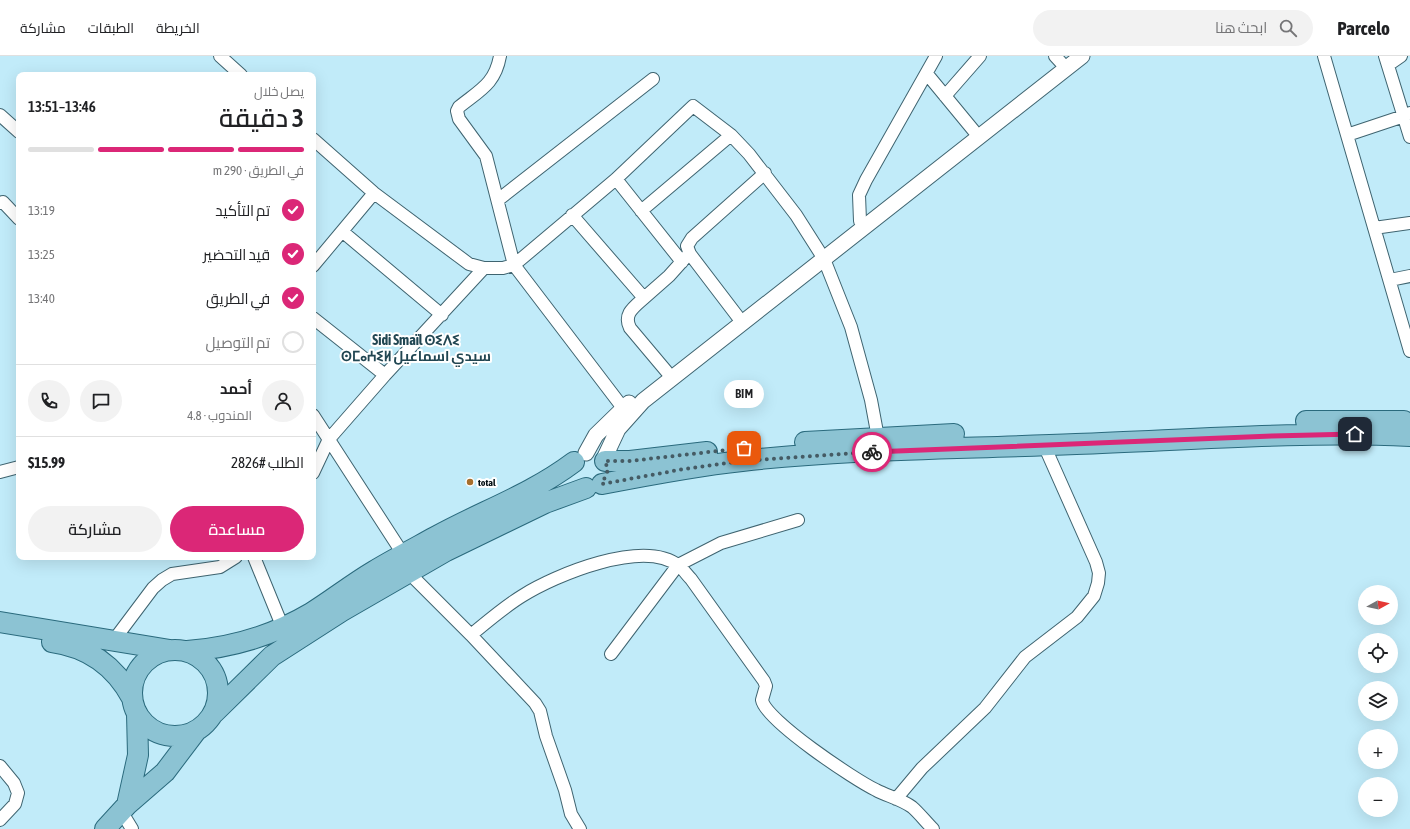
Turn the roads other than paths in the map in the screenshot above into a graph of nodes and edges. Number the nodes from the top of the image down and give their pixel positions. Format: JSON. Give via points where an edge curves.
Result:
{"nodes":[{"id":1,"x":220,"y":56,"type":"edge"},
{"id":2,"x":500,"y":56,"type":"edge"},
{"id":3,"x":936,"y":56,"type":"edge"},
{"id":4,"x":980,"y":56,"type":"edge"},
{"id":5,"x":1082,"y":56,"type":"edge"},
{"id":6,"x":1324,"y":56,"type":"edge"},
{"id":7,"x":1401,"y":56,"type":"edge"},
{"id":8,"x":1386,"y":60,"type":"edge"},
{"id":9,"x":1063,"y":61,"type":"edge"},
{"id":10,"x":238,"y":72,"type":"edge"},
{"id":11,"x":927,"y":74,"type":"junction"},
{"id":12,"x":654,"y":79,"type":"dead end"},
{"id":13,"x":945,"y":96,"type":"junction"},
{"id":14,"x":1407,"y":114,"type":"edge"},
{"id":15,"x":0,"y":115,"type":"edge"},
{"id":16,"x":16,"y":129,"type":"edge"},
{"id":17,"x":974,"y":131,"type":"junction"},
{"id":18,"x":1347,"y":135,"type":"junction"},
{"id":19,"x":732,"y":136,"type":"junction"},
{"id":20,"x":1410,"y":137,"type":"edge"},
{"id":21,"x":316,"y":142,"type":"edge"},
{"id":22,"x":765,"y":173,"type":"junction"},
{"id":23,"x":616,"y":178,"type":"junction"},
{"id":24,"x":374,"y":193,"type":"junction"},
{"id":25,"x":498,"y":200,"type":"junction"},
{"id":26,"x":0,"y":204,"type":"edge"},
{"id":27,"x":642,"y":211,"type":"junction"},
{"id":28,"x":572,"y":215,"type":"junction"},
{"id":29,"x":16,"y":216,"type":"edge"},
{"id":30,"x":860,"y":220,"type":"junction"},
{"id":31,"x":1410,"y":223,"type":"edge"},
{"id":32,"x":1374,"y":228,"type":"junction"},
{"id":33,"x":343,"y":232,"type":"junction"},
{"id":34,"x":822,"y":256,"type":"junction"},
{"id":35,"x":686,"y":258,"type":"junction"},
{"id":36,"x":316,"y":263,"type":"edge"},
{"id":37,"x":514,"y":265,"type":"junction"},
{"id":38,"x":484,"y":268,"type":"junction"},
{"id":39,"x":1410,"y":276,"type":"edge"},
{"id":40,"x":1390,"y":280,"type":"junction"},
{"id":41,"x":644,"y":298,"type":"junction"},
{"id":42,"x":442,"y":315,"type":"junction"},
{"id":43,"x":738,"y":317,"type":"junction"},
{"id":44,"x":316,"y":320,"type":"edge"},
{"id":45,"x":1409,"y":343,"type":"edge"},
{"id":46,"x":668,"y":372,"type":"junction"},
{"id":47,"x":385,"y":375,"type":"junction"},
{"id":48,"x":623,"y":408,"type":"junction"},
{"id":49,"x":316,"y":420,"type":"edge"},
{"id":50,"x":1410,"y":422,"type":"edge"},
{"id":51,"x":1410,"y":436,"type":"edge"},
{"id":52,"x":329,"y":439,"type":"junction"},
{"id":53,"x":879,"y":444,"type":"junction"},
{"id":54,"x":1044,"y":445,"type":"junction"},
{"id":55,"x":592,"y":459,"type":"junction"},
{"id":56,"x":316,"y":467,"type":"edge"},
{"id":57,"x":16,"y":468,"type":"edge"},
{"id":58,"x":0,"y":472,"type":"edge"},
{"id":59,"x":594,"y":486,"type":"junction"},
{"id":60,"x":798,"y":520,"type":"dead end"},
{"id":61,"x":231,"y":560,"type":"edge"},
{"id":62,"x":256,"y":560,"type":"edge"},
{"id":63,"x":406,"y":563,"type":"junction"},
{"id":64,"x":678,"y":565,"type":"junction"},
{"id":65,"x":0,"y":622,"type":"edge"},
{"id":66,"x":283,"y":628,"type":"junction"},
{"id":67,"x":0,"y":635,"type":"edge"},
{"id":68,"x":471,"y":635,"type":"junction"},
{"id":69,"x":114,"y":640,"type":"junction"},
{"id":70,"x":179,"y":650,"type":"junction"},
{"id":71,"x":611,"y":654,"type":"dead end"},
{"id":72,"x":135,"y":706,"type":"junction"},
{"id":73,"x":214,"y":713,"type":"junction"},
{"id":74,"x":196,"y":731,"type":"junction"},
{"id":75,"x":0,"y":766,"type":"edge"},
{"id":76,"x":896,"y":799,"type":"junction"},
{"id":77,"x":0,"y":820,"type":"edge"},
{"id":78,"x":115,"y":820,"type":"edge"},
{"id":79,"x":132,"y":829,"type":"edge"},
{"id":80,"x":580,"y":829,"type":"edge"},
{"id":81,"x":933,"y":829,"type":"edge"}],
"edges":[{"from":1,"to":10,"type":"street"},
{"from":2,"to":25,"type":"street","via":[[496,73],[490,82],[457,111],[459,119],[486,156]]},
{"from":3,"to":11,"type":"street"},
{"from":4,"to":13,"type":"street"},
{"from":5,"to":9,"type":"street"},
{"from":6,"to":18,"type":"street"},
{"from":7,"to":8,"type":"street"},
{"from":8,"to":14,"type":"street"},
{"from":9,"to":17,"type":"street"},
{"from":9,"to":34,"type":"street"},
{"from":11,"to":13,"type":"street"},
{"from":11,"to":30,"type":"street","via":[[859,195]]},
{"from":12,"to":25,"type":"street"},
{"from":13,"to":17,"type":"street"},
{"from":14,"to":18,"type":"street"},
{"from":14,"to":20,"type":"street"},
{"from":15,"to":16,"type":"street"},
{"from":17,"to":30,"type":"street"},
{"from":18,"to":32,"type":"street"},
{"from":19,"to":22,"type":"street"},
{"from":19,"to":23,"type":"street","via":[[693,106]]},
{"from":19,"to":27,"type":"street"},
{"from":21,"to":24,"type":"street"},
{"from":22,"to":34,"type":"street"},
{"from":22,"to":35,"type":"street","via":[[692,238]]},
{"from":23,"to":27,"type":"street"},
{"from":23,"to":28,"type":"street"},
{"from":24,"to":33,"type":"street"},
{"from":24,"to":38,"type":"street","via":[[469,264]]},
{"from":25,"to":37,"type":"street"},
{"from":26,"to":29,"type":"street","via":[[4,202]]},
{"from":27,"to":35,"type":"street"},
{"from":28,"to":37,"type":"street"},
{"from":28,"to":41,"type":"street"},
{"from":30,"to":34,"type":"street"},
{"from":31,"to":32,"type":"street"},
{"from":32,"to":40,"type":"street"},
{"from":33,"to":36,"type":"street"},
{"from":33,"to":42,"type":"street"},
{"from":34,"to":43,"type":"street"},
{"from":34,"to":53,"type":"street","via":[[851,327],[871,400]]},
{"from":34,"to":55,"type":"street","via":[[638,406]]},
{"from":35,"to":41,"type":"street"},
{"from":35,"to":43,"type":"street"},
{"from":37,"to":38,"type":"street"},
{"from":37,"to":48,"type":"street"},
{"from":38,"to":42,"type":"street"},
{"from":39,"to":40,"type":"street"},
{"from":40,"to":45,"type":"street"},
{"from":41,"to":46,"type":"street","via":[[629,312],[627,323]]},
{"from":42,"to":47,"type":"street"},
{"from":43,"to":46,"type":"street"},
{"from":44,"to":47,"type":"street"},
{"from":46,"to":48,"type":"street"},
{"from":47,"to":52,"type":"street"},
{"from":48,"to":55,"type":"street","via":[[596,436]]},
{"from":49,"to":52,"type":"street"},
{"from":50,"to":53,"type":"main road","via":[[1339,420]]},
{"from":51,"to":54,"type":"main road","via":[[1308,435]]},
{"from":52,"to":56,"type":"street"},
{"from":52,"to":63,"type":"street"},
{"from":53,"to":54,"type":"main road"},
{"from":53,"to":55,"type":"main road","via":[[752,447],[630,461]]},
{"from":53,"to":59,"type":"main road","via":[[684,469]]},
{"from":54,"to":76,"type":"street","via":[[1096,562],[1099,573],[1094,596],[1077,617],[1025,657],[985,708],[922,768]]},
{"from":55,"to":59,"type":"main road","via":[[608,470]]},
{"from":55,"to":59,"type":"main road","via":[[572,467],[577,482]]},
{"from":55,"to":63,"type":"main road","via":[[441,534]]},
{"from":57,"to":58,"type":"street"},
{"from":59,"to":63,"type":"main road","via":[[545,503]]},
{"from":60,"to":64,"type":"street","via":[[721,543]]},
{"from":61,"to":69,"type":"street","via":[[220,567],[172,574],[162,580],[153,588]]},
{"from":62,"to":66,"type":"street"},
{"from":63,"to":66,"type":"main road","via":[[343,591]]},
{"from":63,"to":68,"type":"street"},
{"from":63,"to":73,"type":"main road","via":[[283,647],[261,665]]},
{"from":64,"to":68,"type":"street","via":[[666,559],[644,555],[628,556],[561,575],[523,595]]},
{"from":64,"to":71,"type":"street"},
{"from":64,"to":76,"type":"street","via":[[692,579],[764,681],[766,686],[762,700],[766,710],[829,761],[875,790]]},
{"from":65,"to":69,"type":"main road"},
{"from":66,"to":70,"type":"main road","via":[[236,644]]},
{"from":67,"to":72,"type":"main road","via":[[66,645],[87,652],[113,671]]},
{"from":68,"to":80,"type":"street","via":[[540,711],[571,814]]},
{"from":69,"to":70,"type":"main road"},
{"from":70,"to":72,"type":"main road","via":[[154,655],[141,666],[134,681]]},
{"from":70,"to":73,"type":"main road","via":[[205,662],[216,680],[218,697]]},
{"from":72,"to":74,"type":"main road","via":[[148,727],[163,735],[180,736]]},
{"from":72,"to":78,"type":"main road","via":[[138,755]]},
{"from":73,"to":74,"type":"main road"},
{"from":74,"to":78,"type":"main road","via":[[165,772]]},
{"from":75,"to":77,"type":"street","via":[[14,783],[18,793],[15,804]]},
{"from":76,"to":81,"type":"street","via":[[912,807]]},
{"from":78,"to":79,"type":"street"}]}
